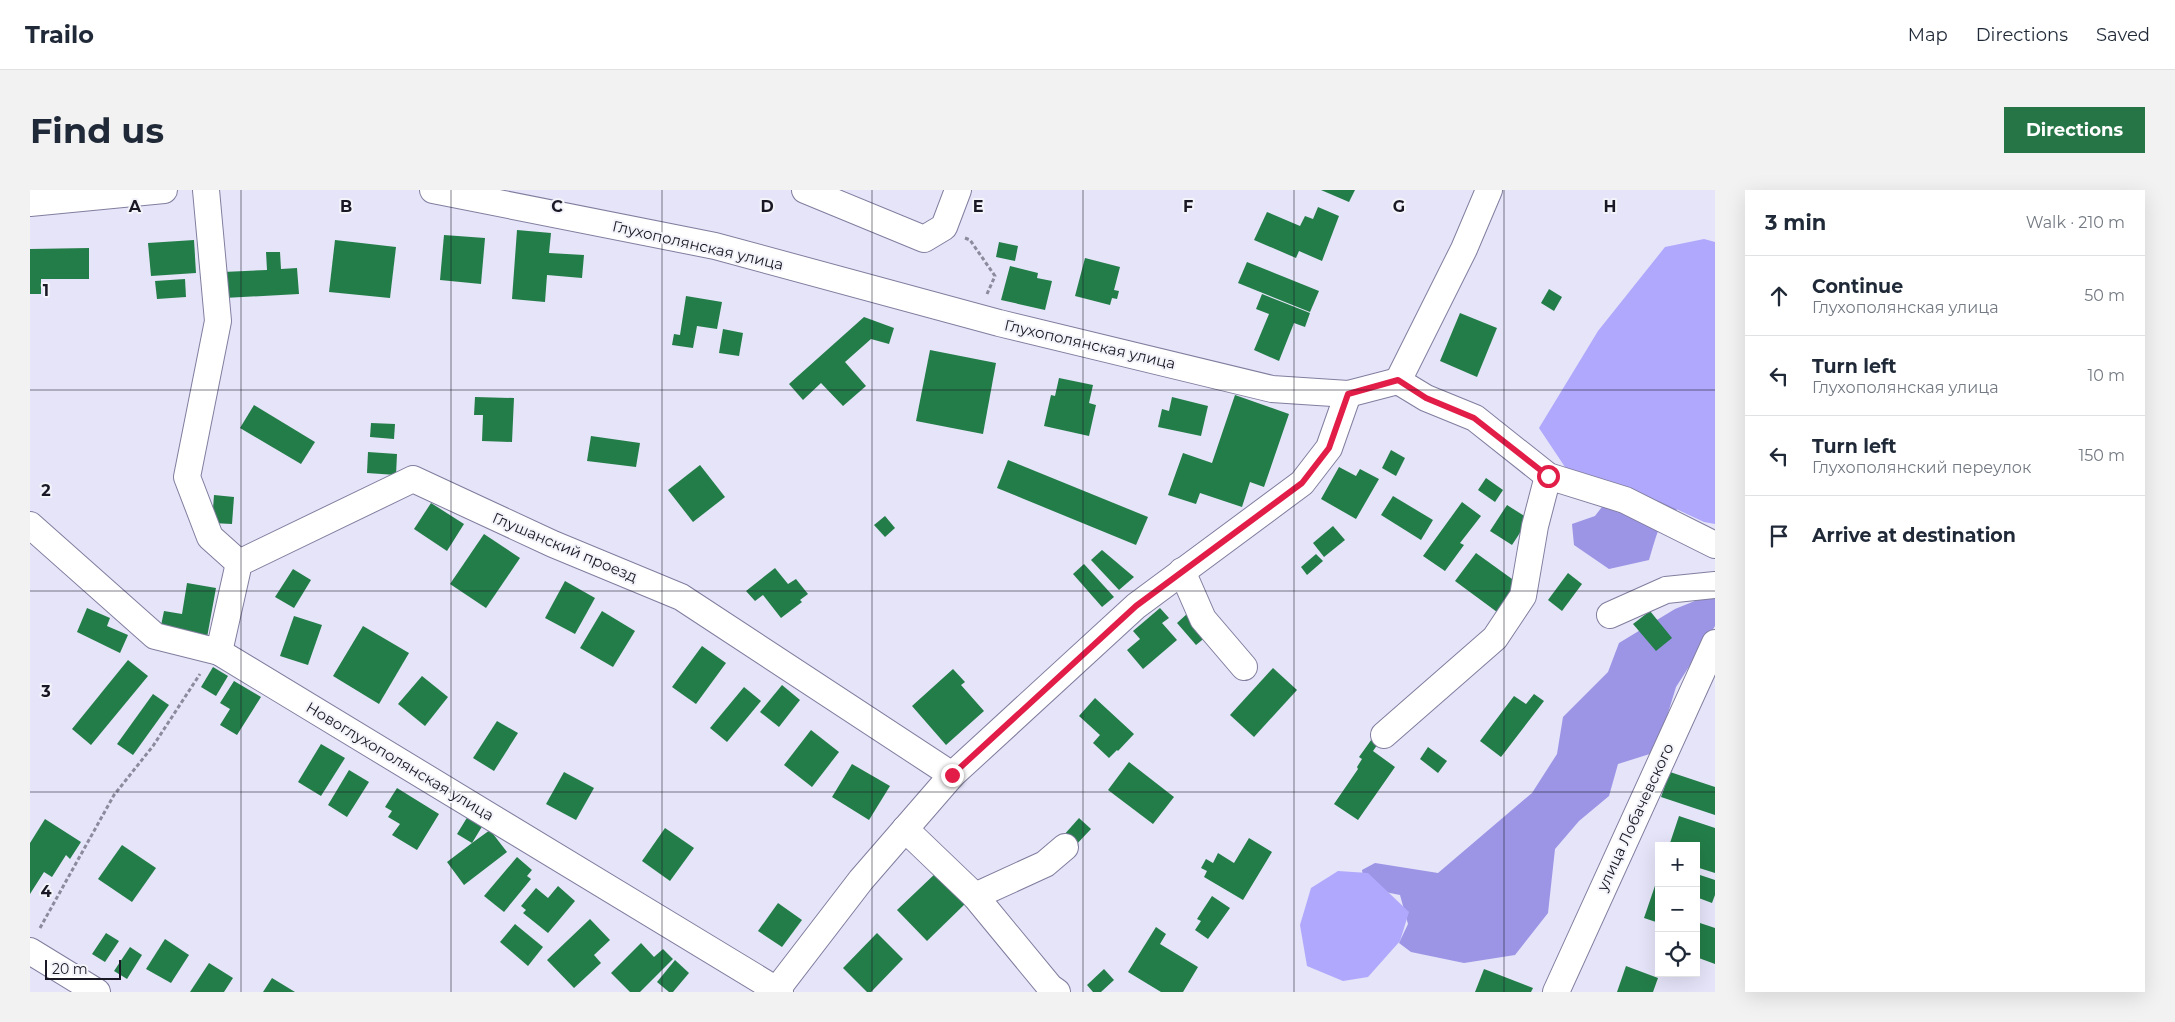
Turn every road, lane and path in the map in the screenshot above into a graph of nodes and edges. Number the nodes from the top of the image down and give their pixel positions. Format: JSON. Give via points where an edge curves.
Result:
{"nodes":[{"id":1,"x":164,"y":190,"type":"edge"},
{"id":2,"x":206,"y":190,"type":"edge"},
{"id":3,"x":434,"y":190,"type":"edge"},
{"id":4,"x":805,"y":190,"type":"edge"},
{"id":5,"x":958,"y":190,"type":"edge"},
{"id":6,"x":1489,"y":190,"type":"edge"},
{"id":7,"x":30,"y":203,"type":"edge"},
{"id":8,"x":944,"y":227,"type":"junction"},
{"id":9,"x":977,"y":317,"type":"junction"},
{"id":10,"x":1398,"y":380,"type":"junction"},
{"id":11,"x":1348,"y":394,"type":"junction"},
{"id":12,"x":1548,"y":476,"type":"junction"},
{"id":13,"x":30,"y":525,"type":"edge"},
{"id":14,"x":1715,"y":545,"type":"edge"},
{"id":15,"x":239,"y":563,"type":"junction"},
{"id":16,"x":1182,"y":571,"type":"junction"},
{"id":17,"x":1715,"y":585,"type":"edge"},
{"id":18,"x":1610,"y":615,"type":"dead end"},
{"id":19,"x":1715,"y":644,"type":"edge"},
{"id":20,"x":219,"y":652,"type":"junction"},
{"id":21,"x":1244,"y":667,"type":"dead end"},
{"id":22,"x":1384,"y":735,"type":"dead end"},
{"id":23,"x":952,"y":775,"type":"junction"},
{"id":24,"x":905,"y":830,"type":"junction"},
{"id":25,"x":1065,"y":847,"type":"dead end"},
{"id":26,"x":974,"y":896,"type":"junction"},
{"id":27,"x":30,"y":952,"type":"edge"},
{"id":28,"x":1051,"y":990,"type":"edge"},
{"id":29,"x":778,"y":991,"type":"edge"},
{"id":30,"x":97,"y":992,"type":"edge"},
{"id":31,"x":1556,"y":992,"type":"edge"}],
"edges":[{"from":1,"to":7,"type":"street"},
{"from":2,"to":15,"type":"street","via":[[218,321],[187,477],[210,537]]},
{"from":3,"to":9,"type":"street","name":"Глухополянская улица","via":[[714,246]]},
{"from":4,"to":8,"type":"street","via":[[924,238]]},
{"from":5,"to":8,"type":"street"},
{"from":6,"to":10,"type":"street","via":[[1464,249]]},
{"from":8,"to":9,"type":"path","via":[[970,240],[995,276]]},
{"from":9,"to":11,"type":"street","name":"Глухополянская улица","via":[[1272,389]]},
{"from":10,"to":11,"type":"street","name":"Глухополянская улица"},
{"from":10,"to":12,"type":"street","via":[[1426,398],[1474,418]]},
{"from":11,"to":16,"type":"street","via":[[1329,448],[1302,483]]},
{"from":12,"to":14,"type":"street","via":[[1625,500]]},
{"from":12,"to":22,"type":"street","via":[[1535,526],[1523,596],[1495,638]]},
{"from":13,"to":20,"type":"street","name":"Новоглухополянская улица","via":[[155,636]]},
{"from":15,"to":20,"type":"street"},
{"from":15,"to":23,"type":"street","name":"Глушанский проезд","via":[[413,479],[553,544],[681,597]]},
{"from":16,"to":21,"type":"street","via":[[1203,619]]},
{"from":16,"to":23,"type":"street","via":[[1136,606]]},
{"from":17,"to":18,"type":"street","via":[[1666,590]]},
{"from":19,"to":31,"type":"street","name":"улица Лобачевского"},
{"from":20,"to":27,"type":"path","via":[[208,662],[153,746],[114,795],[41,925]]},
{"from":20,"to":29,"type":"street","name":"Новоглухополянская улица"},
{"from":23,"to":24,"type":"street"},
{"from":24,"to":26,"type":"street"},
{"from":24,"to":29,"type":"street","via":[[861,880]]},
{"from":25,"to":26,"type":"street","via":[[1045,864]]},
{"from":26,"to":28,"type":"street"},
{"from":27,"to":30,"type":"street"}]}
